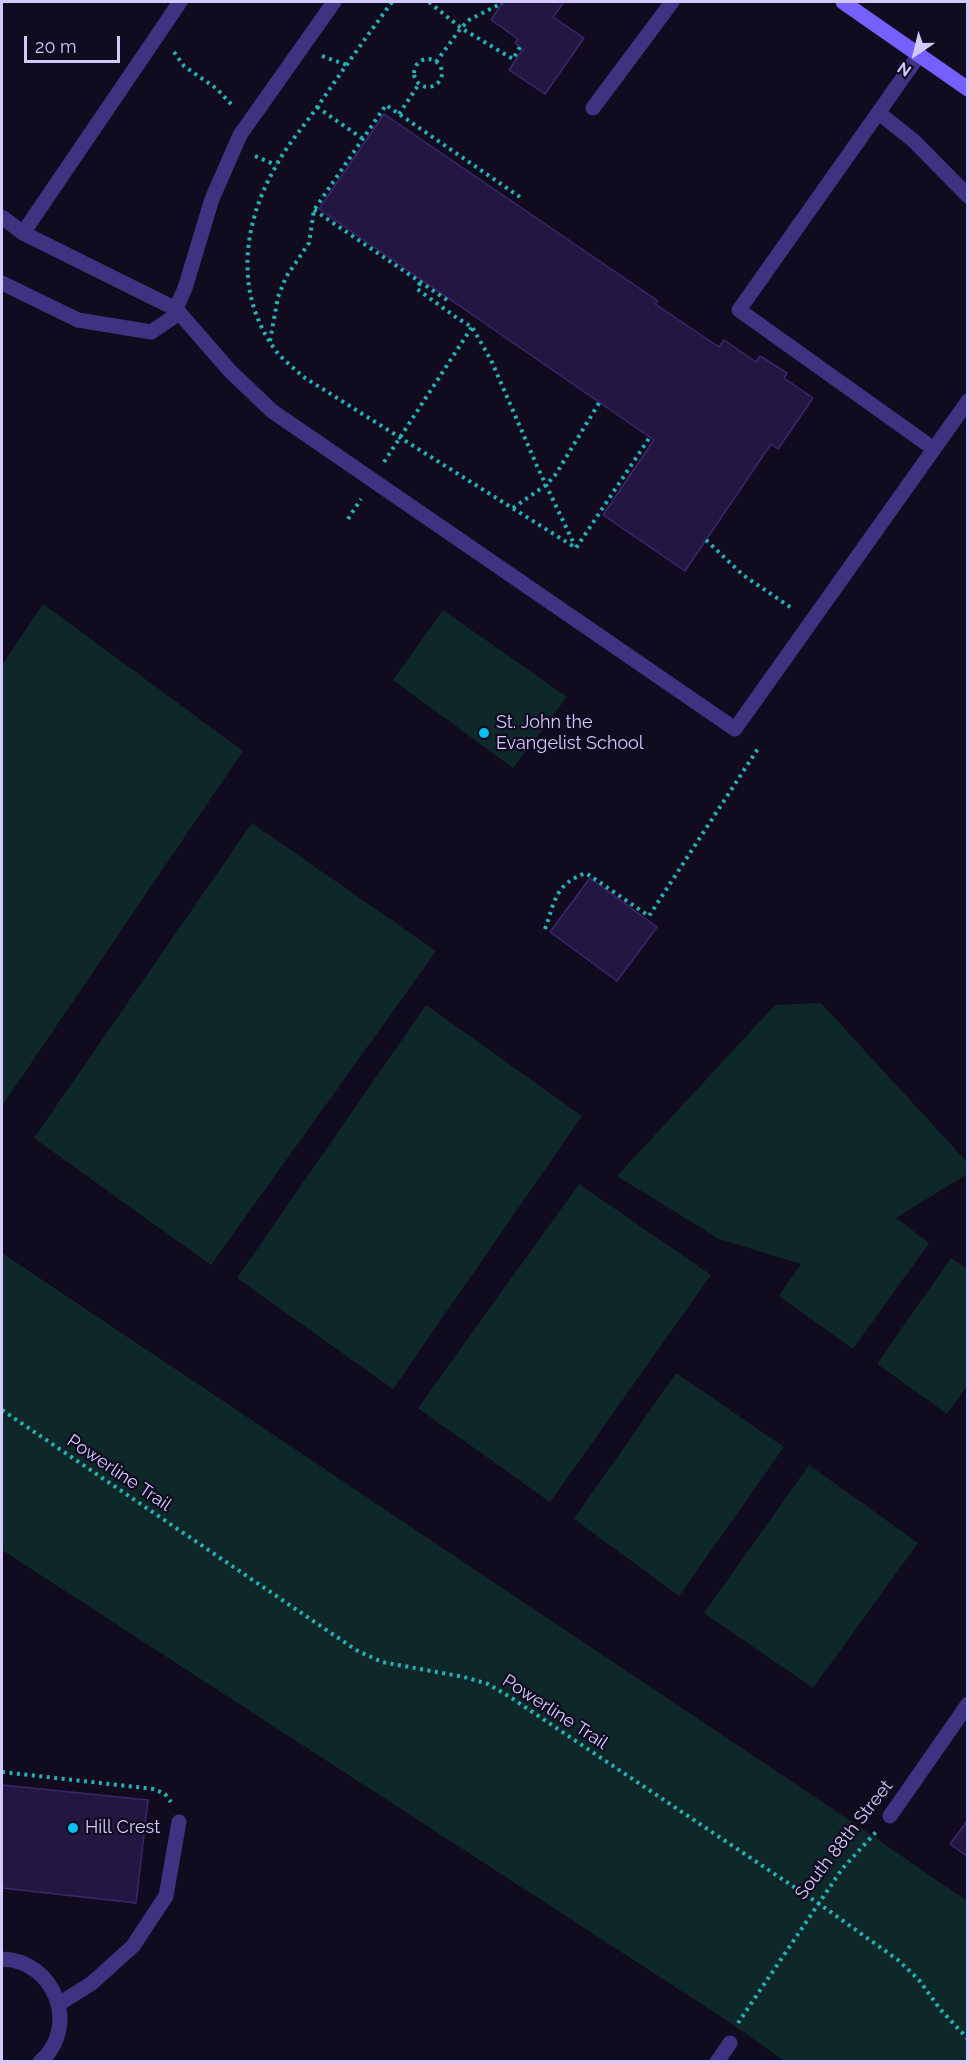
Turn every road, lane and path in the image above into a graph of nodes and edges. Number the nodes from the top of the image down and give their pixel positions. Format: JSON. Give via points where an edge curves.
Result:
{"nodes":[{"id":1,"x":180,"y":2,"type":"edge"},
{"id":2,"x":334,"y":2,"type":"edge"},
{"id":3,"x":392,"y":2,"type":"edge"},
{"id":4,"x":429,"y":2,"type":"edge"},
{"id":5,"x":672,"y":2,"type":"edge"},
{"id":6,"x":843,"y":2,"type":"edge"},
{"id":7,"x":502,"y":3,"type":"edge"},
{"id":8,"x":461,"y":28,"type":"junction"},
{"id":9,"x":159,"y":32,"type":"junction"},
{"id":10,"x":520,"y":47,"type":"dead end"},
{"id":11,"x":919,"y":55,"type":"junction"},
{"id":12,"x":436,"y":62,"type":"junction"},
{"id":13,"x":419,"y":84,"type":"junction"},
{"id":14,"x":968,"y":89,"type":"edge"},
{"id":15,"x":317,"y":107,"type":"junction"},
{"id":16,"x":593,"y":108,"type":"dead end"},
{"id":17,"x":879,"y":113,"type":"junction"},
{"id":18,"x":399,"y":114,"type":"junction"},
{"id":19,"x":248,"y":124,"type":"junction"},
{"id":20,"x":363,"y":139,"type":"junction"},
{"id":21,"x":968,"y":196,"type":"edge"},
{"id":22,"x":520,"y":197,"type":"dead end"},
{"id":23,"x":314,"y":210,"type":"junction"},
{"id":24,"x":2,"y":217,"type":"edge"},
{"id":25,"x":23,"y":233,"type":"junction"},
{"id":26,"x":420,"y":282,"type":"junction"},
{"id":27,"x":2,"y":283,"type":"edge"},
{"id":28,"x":447,"y":300,"type":"dead end"},
{"id":29,"x":176,"y":309,"type":"junction"},
{"id":30,"x":472,"y":327,"type":"junction"},
{"id":31,"x":270,"y":341,"type":"junction"},
{"id":32,"x":968,"y":401,"type":"edge"},
{"id":33,"x":599,"y":403,"type":"dead end"},
{"id":34,"x":399,"y":437,"type":"junction"},
{"id":35,"x":650,"y":437,"type":"dead end"},
{"id":36,"x":934,"y":449,"type":"junction"},
{"id":37,"x":546,"y":485,"type":"junction"},
{"id":38,"x":513,"y":508,"type":"junction"},
{"id":39,"x":706,"y":540,"type":"dead end"},
{"id":40,"x":576,"y":548,"type":"junction"},
{"id":41,"x":811,"y":622,"type":"junction"},
{"id":42,"x":759,"y":747,"type":"dead end"},
{"id":43,"x":545,"y":929,"type":"dead end"},
{"id":44,"x":2,"y":1410,"type":"edge"},
{"id":45,"x":968,"y":1704,"type":"edge"},
{"id":46,"x":2,"y":1772,"type":"edge"},
{"id":47,"x":890,"y":1816,"type":"joint"},
{"id":48,"x":179,"y":1822,"type":"joint"},
{"id":49,"x":818,"y":1903,"type":"junction"},
{"id":50,"x":2,"y":1959,"type":"edge"},
{"id":51,"x":59,"y":2004,"type":"junction"},
{"id":52,"x":968,"y":2039,"type":"edge"},
{"id":53,"x":730,"y":2043,"type":"joint"},
{"id":54,"x":40,"y":2061,"type":"edge"},
{"id":55,"x":717,"y":2061,"type":"edge"}],
"edges":[{"from":1,"to":9,"type":"street"},
{"from":2,"to":19,"type":"street"},
{"from":3,"to":15,"type":"path"},
{"from":4,"to":8,"type":"path"},
{"from":5,"to":16,"type":"street"},
{"from":6,"to":11,"type":"street"},
{"from":7,"to":8,"type":"path"},
{"from":8,"to":10,"type":"path","via":[[513,59]]},
{"from":8,"to":12,"type":"path"},
{"from":9,"to":19,"type":"path","via":[[184,66],[217,89]]},
{"from":9,"to":25,"type":"street"},
{"from":11,"to":14,"type":"street"},
{"from":11,"to":17,"type":"street"},
{"from":12,"to":13,"type":"path","via":[[428,59],[416,66],[415,79]]},
{"from":12,"to":13,"type":"path","via":[[442,74],[438,83],[430,87]]},
{"from":13,"to":18,"type":"path"},
{"from":15,"to":20,"type":"path"},
{"from":15,"to":31,"type":"path","via":[[276,165],[250,228],[246,267],[251,298],[260,326]]},
{"from":17,"to":21,"type":"street","via":[[914,141]]},
{"from":17,"to":36,"type":"street","via":[[739,310]]},
{"from":18,"to":20,"type":"path","via":[[387,105]]},
{"from":18,"to":22,"type":"path"},
{"from":19,"to":29,"type":"street","via":[[212,199]]},
{"from":20,"to":23,"type":"path"},
{"from":23,"to":26,"type":"path"},
{"from":23,"to":31,"type":"path","via":[[309,243],[286,277],[278,297]]},
{"from":24,"to":25,"type":"street"},
{"from":25,"to":29,"type":"street"},
{"from":26,"to":28,"type":"path"},
{"from":26,"to":30,"type":"path","via":[[417,289]]},
{"from":27,"to":29,"type":"street","via":[[78,320],[151,332],[172,318]]},
{"from":29,"to":41,"type":"street","via":[[230,371],[272,411],[735,729]]},
{"from":30,"to":34,"type":"path"},
{"from":30,"to":37,"type":"path","via":[[491,360]]},
{"from":31,"to":34,"type":"path","via":[[302,376]]},
{"from":32,"to":36,"type":"street"},
{"from":33,"to":37,"type":"path"},
{"from":34,"to":38,"type":"path"},
{"from":35,"to":40,"type":"path"},
{"from":36,"to":41,"type":"street"},
{"from":37,"to":38,"type":"path"},
{"from":37,"to":40,"type":"path"},
{"from":38,"to":40,"type":"path"},
{"from":39,"to":41,"type":"path","via":[[743,575]]},
{"from":42,"to":43,"type":"path","via":[[649,916],[586,873],[570,879],[559,890]]},
{"from":44,"to":49,"type":"path","name":"Powerline Trail","via":[[356,1650],[382,1662],[488,1684],[510,1696]]},
{"from":45,"to":47,"type":"street","name":"South 88th Street"},
{"from":46,"to":48,"type":"path","via":[[154,1789],[171,1800]]},
{"from":47,"to":49,"type":"path","name":"South 88th Street","via":[[842,1869]]},
{"from":48,"to":51,"type":"street","via":[[166,1896],[133,1946],[92,1983]]},
{"from":49,"to":52,"type":"path","name":"Powerline Trail","via":[[898,1960]]},
{"from":49,"to":53,"type":"path","name":"South 88th Street","via":[[740,2017]]},
{"from":50,"to":51,"type":"street","via":[[23,1962],[40,1972],[52,1986]]},
{"from":51,"to":54,"type":"street","via":[[61,2023],[56,2041]]},
{"from":53,"to":55,"type":"street"}]}
